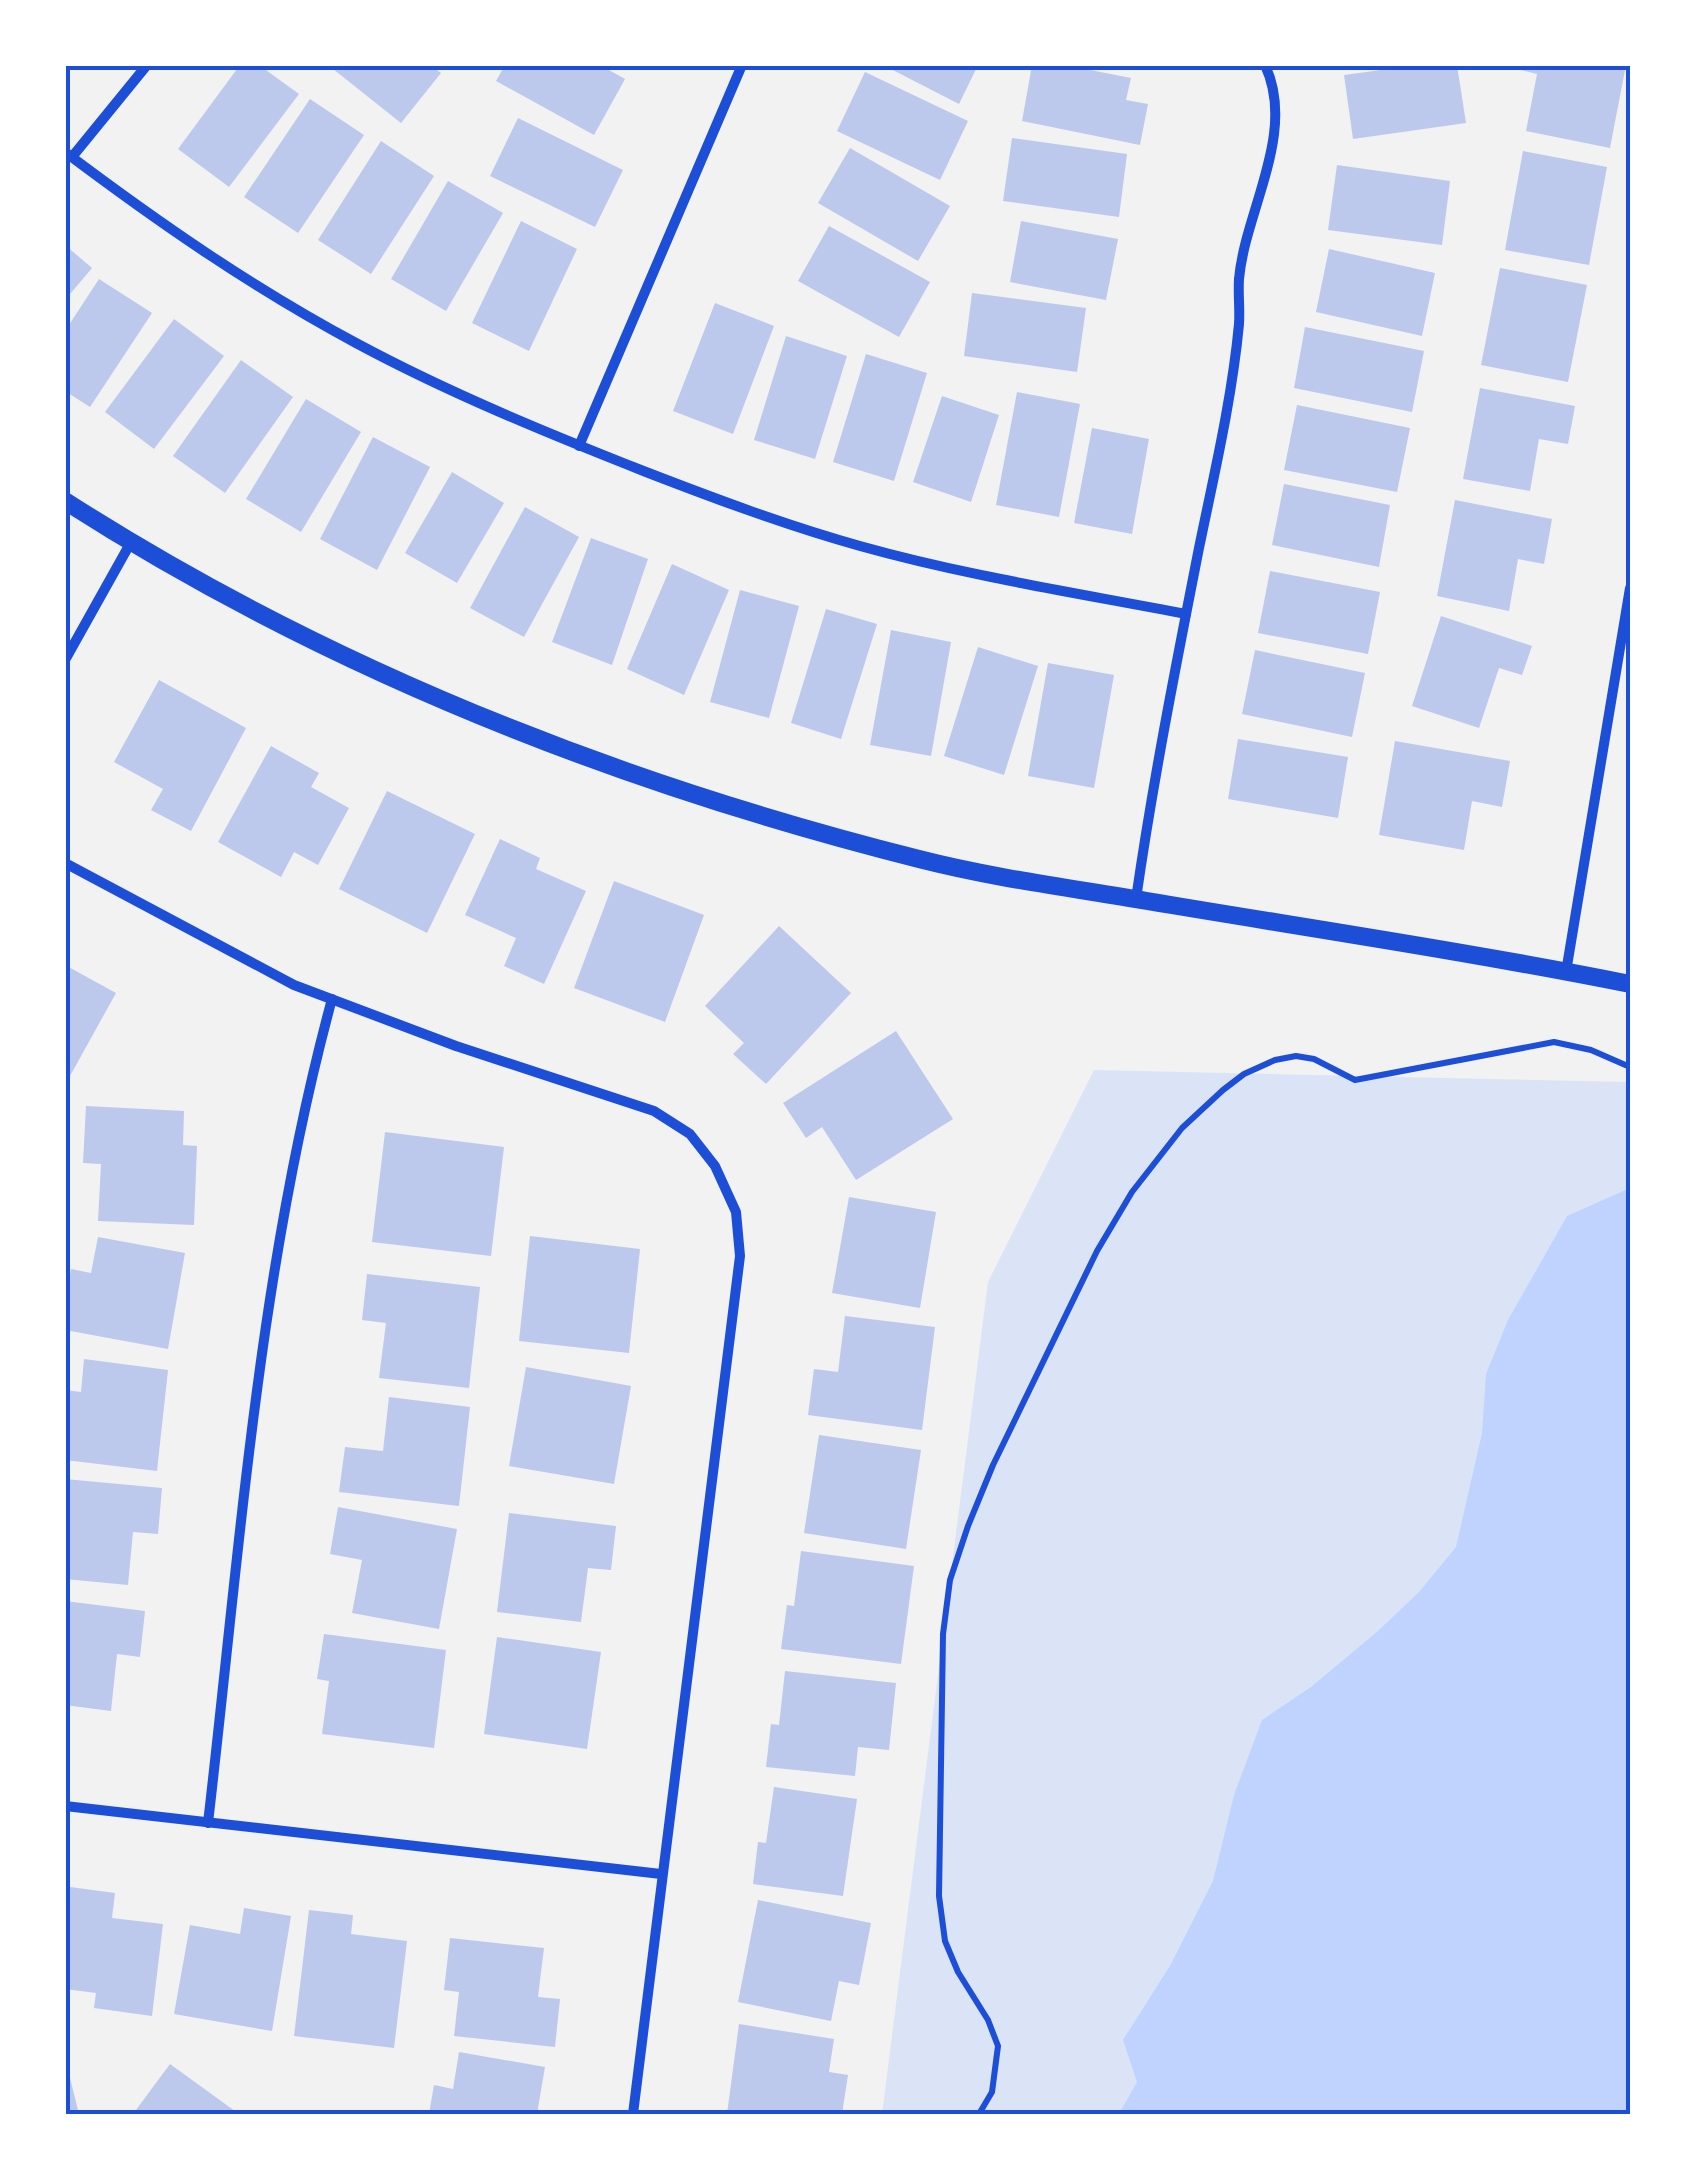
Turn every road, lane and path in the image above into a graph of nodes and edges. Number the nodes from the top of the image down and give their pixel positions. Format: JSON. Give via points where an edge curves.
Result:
{"nodes":[{"id":1,"x":147,"y":65,"type":"edge"},
{"id":2,"x":742,"y":65,"type":"edge"},
{"id":3,"x":1265,"y":65,"type":"edge"},
{"id":4,"x":68,"y":155,"type":"edge"},
{"id":5,"x":580,"y":446,"type":"junction"},
{"id":6,"x":65,"y":501,"type":"edge"},
{"id":7,"x":130,"y":542,"type":"junction"},
{"id":8,"x":1630,"y":588,"type":"edge"},
{"id":9,"x":1186,"y":614,"type":"junction"},
{"id":10,"x":65,"y":660,"type":"edge"},
{"id":11,"x":65,"y":863,"type":"edge"},
{"id":12,"x":1136,"y":899,"type":"junction"},
{"id":13,"x":1566,"y":972,"type":"junction"},
{"id":14,"x":1630,"y":984,"type":"edge"},
{"id":15,"x":332,"y":999,"type":"junction"},
{"id":16,"x":1630,"y":1068,"type":"edge"},
{"id":17,"x":65,"y":1806,"type":"edge"},
{"id":18,"x":208,"y":1823,"type":"junction"},
{"id":19,"x":661,"y":1874,"type":"junction"},
{"id":20,"x":633,"y":2114,"type":"edge"},
{"id":21,"x":979,"y":2114,"type":"edge"}],
"edges":[{"from":1,"to":4,"type":"street"},
{"from":2,"to":5,"type":"street"},
{"from":3,"to":9,"type":"street","via":[[1276,105],[1272,137],[1239,278],[1239,323]]},
{"from":4,"to":5,"type":"street","via":[[187,241],[354,342]]},
{"from":5,"to":9,"type":"street","via":[[860,546]]},
{"from":6,"to":7,"type":"street"},
{"from":7,"to":10,"type":"street"},
{"from":7,"to":12,"type":"street","via":[[302,637],[590,760],[921,860]]},
{"from":8,"to":13,"type":"street"},
{"from":9,"to":12,"type":"street"},
{"from":11,"to":15,"type":"street"},
{"from":12,"to":13,"type":"street"},
{"from":13,"to":14,"type":"street"},
{"from":15,"to":18,"type":"street","via":[[281,1226]]},
{"from":15,"to":19,"type":"street","via":[[654,1111],[690,1134],[715,1166],[736,1212],[740,1256]]},
{"from":16,"to":21,"type":"path","via":[[1554,1042],[1355,1080],[1314,1060],[1275,1060],[1223,1090],[1182,1128],[1132,1192],[994,1465],[950,1580],[943,1634],[940,1896],[946,1941],[998,2046],[992,2092]]},
{"from":17,"to":18,"type":"street"},
{"from":18,"to":19,"type":"street"},
{"from":19,"to":20,"type":"street"}]}
